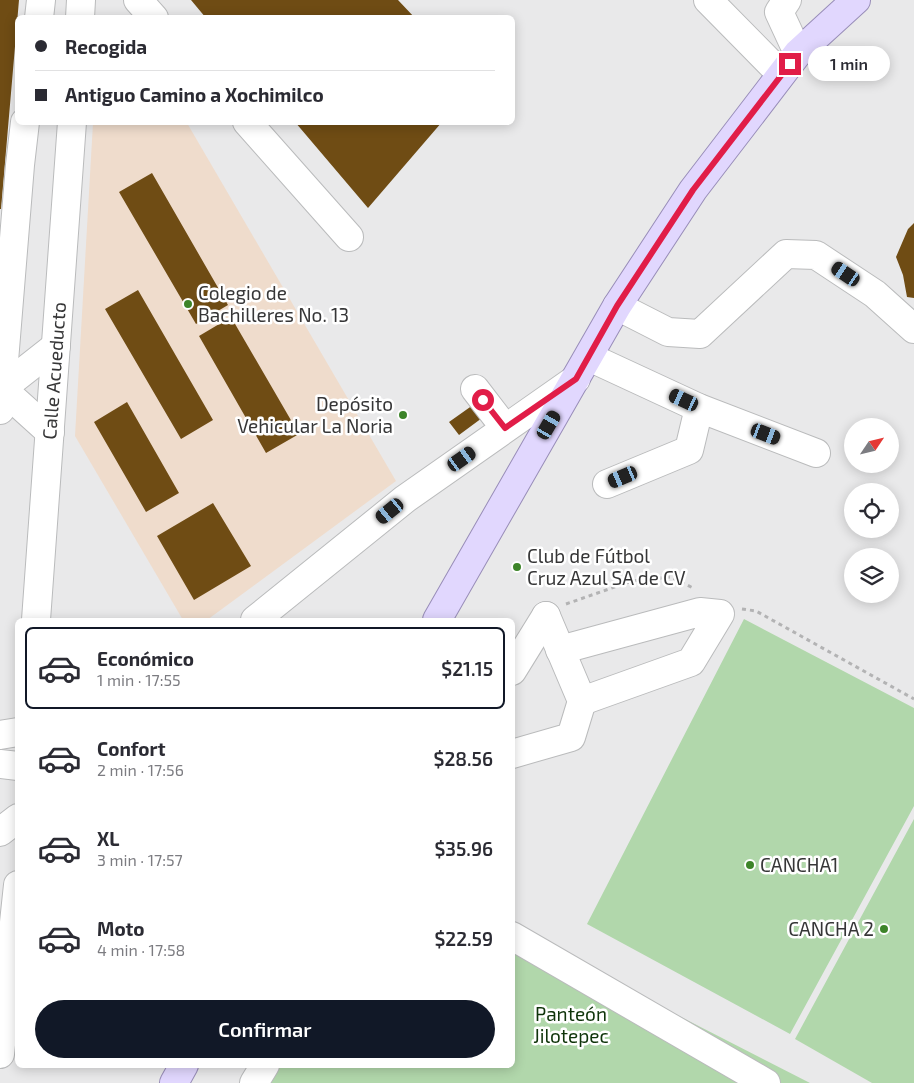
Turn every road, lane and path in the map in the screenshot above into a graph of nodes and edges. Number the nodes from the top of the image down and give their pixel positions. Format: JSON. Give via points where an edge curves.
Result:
{"nodes":[{"id":1,"x":41,"y":0,"type":"edge"},
{"id":2,"x":82,"y":0,"type":"edge"},
{"id":3,"x":138,"y":0,"type":"edge"},
{"id":4,"x":708,"y":0,"type":"edge"},
{"id":5,"x":787,"y":0,"type":"edge"},
{"id":6,"x":856,"y":0,"type":"edge"},
{"id":7,"x":39,"y":15,"type":"edge"},
{"id":8,"x":80,"y":15,"type":"edge"},
{"id":9,"x":151,"y":15,"type":"edge"},
{"id":10,"x":798,"y":53,"type":"junction"},
{"id":11,"x":781,"y":74,"type":"junction"},
{"id":12,"x":25,"y":125,"type":"edge"},
{"id":13,"x":72,"y":125,"type":"edge"},
{"id":14,"x":250,"y":125,"type":"edge"},
{"id":15,"x":350,"y":237,"type":"dead end"},
{"id":16,"x":617,"y":306,"type":"junction"},
{"id":17,"x":914,"y":329,"type":"edge"},
{"id":18,"x":56,"y":346,"type":"junction"},
{"id":19,"x":582,"y":368,"type":"junction"},
{"id":20,"x":475,"y":388,"type":"dead end"},
{"id":21,"x":0,"y":394,"type":"edge"},
{"id":22,"x":699,"y":408,"type":"junction"},
{"id":23,"x":505,"y":428,"type":"junction"},
{"id":24,"x":50,"y":432,"type":"junction"},
{"id":25,"x":816,"y":454,"type":"dead end"},
{"id":26,"x":606,"y":484,"type":"dead end"},
{"id":27,"x":36,"y":618,"type":"edge"},
{"id":28,"x":257,"y":618,"type":"edge"},
{"id":29,"x":438,"y":618,"type":"edge"},
{"id":30,"x":560,"y":650,"type":"junction"},
{"id":31,"x":515,"y":666,"type":"edge"},
{"id":32,"x":582,"y":702,"type":"junction"},
{"id":33,"x":15,"y":732,"type":"edge"},
{"id":34,"x":0,"y":735,"type":"edge"},
{"id":35,"x":515,"y":753,"type":"edge"},
{"id":36,"x":0,"y":764,"type":"edge"},
{"id":37,"x":15,"y":766,"type":"edge"},
{"id":38,"x":15,"y":820,"type":"edge"},
{"id":39,"x":0,"y":832,"type":"edge"},
{"id":40,"x":15,"y":913,"type":"edge"},
{"id":41,"x":515,"y":938,"type":"edge"},
{"id":42,"x":0,"y":1054,"type":"edge"},
{"id":43,"x":182,"y":1068,"type":"edge"},
{"id":44,"x":263,"y":1068,"type":"edge"},
{"id":45,"x":174,"y":1083,"type":"edge"},
{"id":46,"x":254,"y":1083,"type":"edge"},
{"id":47,"x":766,"y":1083,"type":"edge"}],
"edges":[{"from":1,"to":7,"type":"street"},
{"from":2,"to":8,"type":"street"},
{"from":3,"to":9,"type":"street"},
{"from":4,"to":11,"type":"street"},
{"from":5,"to":10,"type":"street","via":[[779,12]]},
{"from":6,"to":10,"type":"main road"},
{"from":10,"to":11,"type":"main road"},
{"from":11,"to":16,"type":"main road","via":[[693,190]]},
{"from":12,"to":21,"type":"street"},
{"from":13,"to":18,"type":"street","name":"Calle Acueducto"},
{"from":14,"to":15,"type":"street"},
{"from":16,"to":17,"type":"street","via":[[668,332],[700,334],[786,254],[816,255],[875,294]]},
{"from":16,"to":19,"type":"main road"},
{"from":18,"to":21,"type":"street"},
{"from":18,"to":24,"type":"street","name":"Calle Acueducto"},
{"from":19,"to":22,"type":"street"},
{"from":19,"to":23,"type":"street"},
{"from":19,"to":29,"type":"main road"},
{"from":20,"to":23,"type":"street"},
{"from":21,"to":24,"type":"street"},
{"from":22,"to":25,"type":"street"},
{"from":22,"to":26,"type":"street","via":[[689,450]]},
{"from":23,"to":28,"type":"street","via":[[404,499]]},
{"from":24,"to":27,"type":"street","name":"Calle Acueducto"},
{"from":30,"to":31,"type":"street","via":[[546,616]]},
{"from":30,"to":32,"type":"street"},
{"from":30,"to":32,"type":"street","via":[[700,612],[720,614],[692,662]]},
{"from":32,"to":35,"type":"street","via":[[571,737]]},
{"from":33,"to":34,"type":"street"},
{"from":36,"to":37,"type":"street"},
{"from":38,"to":39,"type":"street"},
{"from":40,"to":42,"type":"street"},
{"from":41,"to":47,"type":"street"},
{"from":43,"to":45,"type":"main road"},
{"from":44,"to":46,"type":"street"}]}
